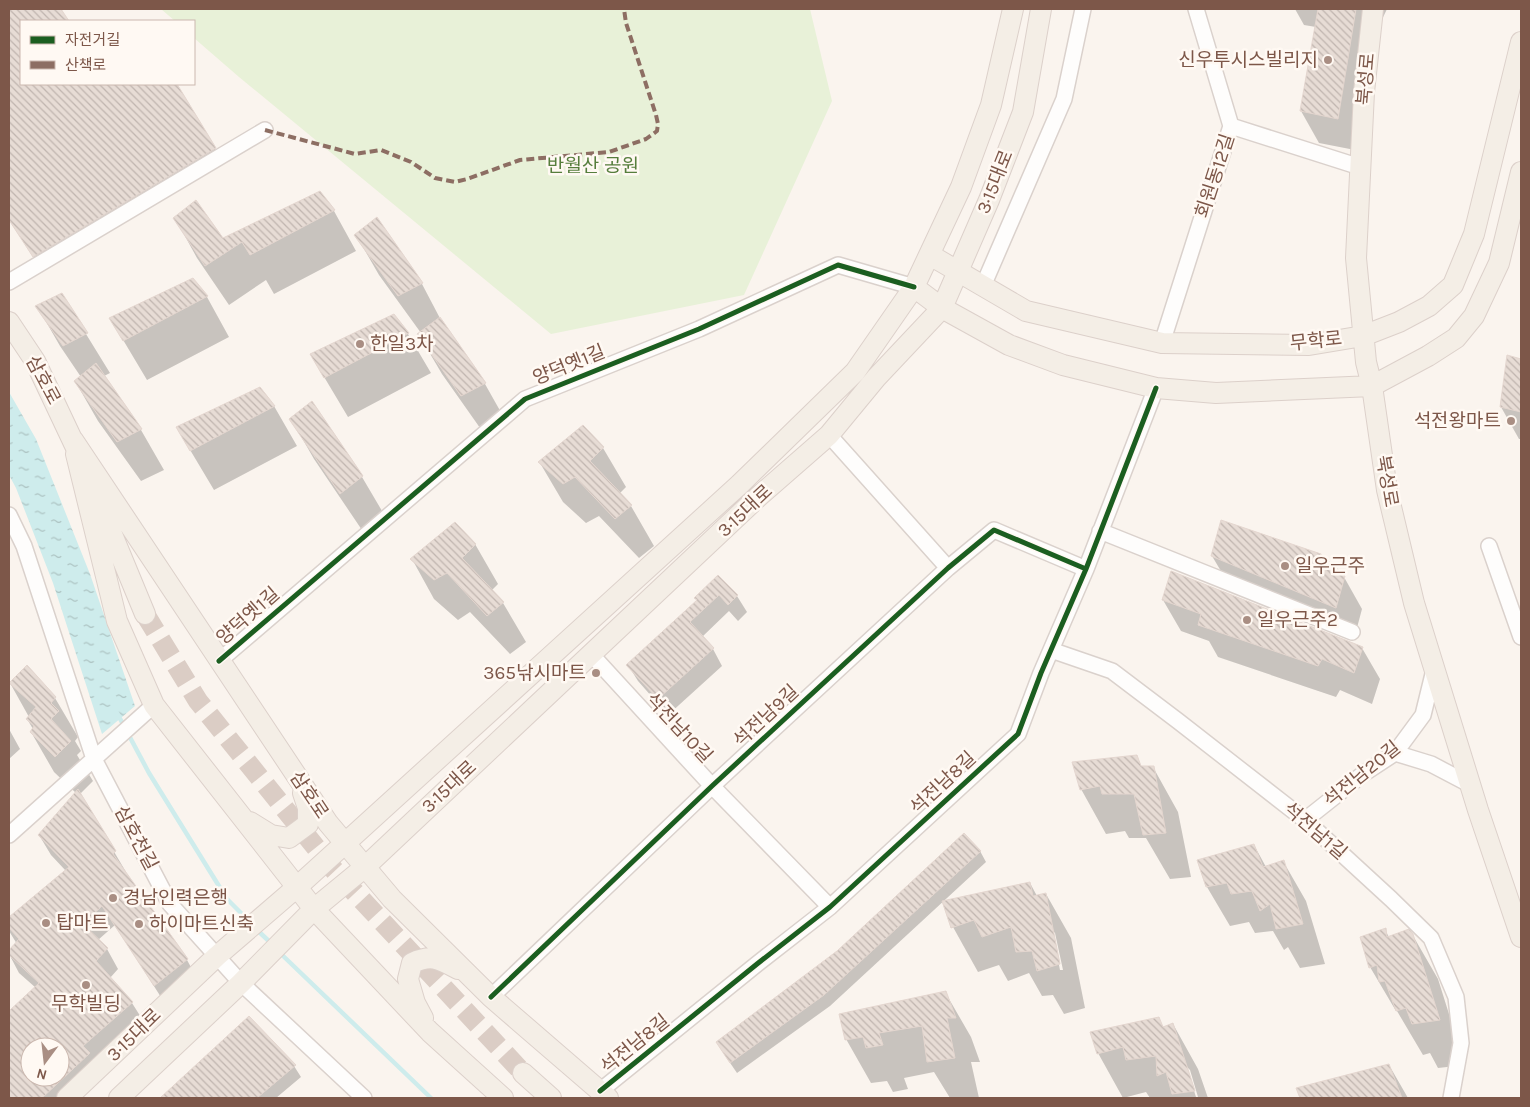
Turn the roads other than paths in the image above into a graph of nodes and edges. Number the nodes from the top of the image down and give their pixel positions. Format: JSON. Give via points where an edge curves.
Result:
{"nodes":[{"id":1,"x":1013,"y":9,"type":"edge"},
{"id":2,"x":1041,"y":9,"type":"edge"},
{"id":3,"x":1083,"y":9,"type":"edge"},
{"id":4,"x":1196,"y":9,"type":"edge"},
{"id":5,"x":1373,"y":9,"type":"edge"},
{"id":6,"x":1521,"y":42,"type":"edge"},
{"id":7,"x":1231,"y":126,"type":"junction"},
{"id":8,"x":265,"y":130,"type":"dead end"},
{"id":9,"x":1360,"y":167,"type":"junction"},
{"id":10,"x":1521,"y":172,"type":"edge"},
{"id":11,"x":930,"y":255,"type":"junction"},
{"id":12,"x":958,"y":270,"type":"junction"},
{"id":13,"x":9,"y":282,"type":"edge"},
{"id":14,"x":983,"y":286,"type":"junction"},
{"id":15,"x":914,"y":287,"type":"junction"},
{"id":16,"x":942,"y":308,"type":"junction"},
{"id":17,"x":9,"y":323,"type":"edge"},
{"id":18,"x":1363,"y":336,"type":"junction"},
{"id":19,"x":1162,"y":343,"type":"junction"},
{"id":20,"x":1372,"y":386,"type":"junction"},
{"id":21,"x":1156,"y":388,"type":"junction"},
{"id":22,"x":829,"y":435,"type":"junction"},
{"id":23,"x":73,"y":440,"type":"junction"},
{"id":24,"x":9,"y":515,"type":"edge"},
{"id":25,"x":1100,"y":530,"type":"junction"},
{"id":26,"x":1489,"y":546,"type":"dead end"},
{"id":27,"x":948,"y":568,"type":"junction"},
{"id":28,"x":1086,"y":569,"type":"junction"},
{"id":29,"x":145,"y":614,"type":"tunnel mouth"},
{"id":30,"x":1352,"y":632,"type":"dead end"},
{"id":31,"x":1521,"y":638,"type":"edge"},
{"id":32,"x":1050,"y":650,"type":"junction"},
{"id":33,"x":591,"y":654,"type":"junction"},
{"id":34,"x":219,"y":661,"type":"junction"},
{"id":35,"x":1434,"y":668,"type":"junction"},
{"id":36,"x":149,"y":709,"type":"junction"},
{"id":37,"x":1395,"y":753,"type":"junction"},
{"id":38,"x":98,"y":755,"type":"junction"},
{"id":39,"x":296,"y":776,"type":"junction"},
{"id":40,"x":1471,"y":785,"type":"junction"},
{"id":41,"x":712,"y":786,"type":"junction"},
{"id":42,"x":240,"y":816,"type":"junction"},
{"id":43,"x":1305,"y":820,"type":"junction"},
{"id":44,"x":9,"y":835,"type":"edge"},
{"id":45,"x":345,"y":842,"type":"junction"},
{"id":46,"x":365,"y":867,"type":"junction"},
{"id":47,"x":291,"y":892,"type":"junction"},
{"id":48,"x":830,"y":907,"type":"junction"},
{"id":49,"x":310,"y":914,"type":"junction"},
{"id":50,"x":1521,"y":938,"type":"edge"},
{"id":51,"x":220,"y":953,"type":"junction"},
{"id":52,"x":468,"y":974,"type":"junction"},
{"id":53,"x":245,"y":980,"type":"junction"},
{"id":54,"x":491,"y":996,"type":"junction"},
{"id":55,"x":430,"y":1032,"type":"junction"},
{"id":56,"x":523,"y":1073,"type":"tunnel mouth"},
{"id":57,"x":604,"y":1095,"type":"edge"},
{"id":58,"x":67,"y":1098,"type":"edge"},
{"id":59,"x":119,"y":1098,"type":"edge"},
{"id":60,"x":364,"y":1098,"type":"edge"},
{"id":61,"x":503,"y":1098,"type":"edge"},
{"id":62,"x":551,"y":1098,"type":"edge"},
{"id":63,"x":1451,"y":1098,"type":"edge"}],
"edges":[{"from":1,"to":11,"type":"main road","name":"3·15대로","via":[[991,105],[961,187]]},
{"from":2,"to":12,"type":"main road","name":"3·15대로","via":[[1023,112]]},
{"from":3,"to":14,"type":"street","via":[[1064,99]]},
{"from":4,"to":7,"type":"street","name":"회원동12길"},
{"from":5,"to":9,"type":"main road","name":"북성로"},
{"from":6,"to":18,"type":"main road","name":"무학로","via":[[1474,234],[1453,285],[1429,306],[1400,322]]},
{"from":7,"to":9,"type":"street"},
{"from":7,"to":19,"type":"street","name":"회원동12길"},
{"from":8,"to":13,"type":"street"},
{"from":9,"to":18,"type":"main road","name":"북성로","via":[[1356,258]]},
{"from":10,"to":20,"type":"main road","via":[[1499,263],[1474,316],[1456,338]]},
{"from":11,"to":12,"type":"main road","name":"무학로"},
{"from":11,"to":15,"type":"main road","name":"3·15대로"},
{"from":12,"to":14,"type":"main road","name":"무학로"},
{"from":12,"to":16,"type":"main road","name":"3·15대로"},
{"from":14,"to":19,"type":"main road","name":"무학로","via":[[1026,311]]},
{"from":15,"to":16,"type":"main road"},
{"from":15,"to":34,"type":"street","name":"양덕옛1길","via":[[838,265],[699,329],[525,399]]},
{"from":15,"to":45,"type":"main road","name":"3·15대로","via":[[855,372],[746,478]]},
{"from":16,"to":21,"type":"main road","via":[[1009,346],[1064,365]]},
{"from":16,"to":22,"type":"main road","name":"3·15대로","via":[[876,378]]},
{"from":17,"to":23,"type":"main road","name":"삼호로","via":[[34,361]]},
{"from":18,"to":19,"type":"main road","name":"무학로","via":[[1309,345]]},
{"from":18,"to":20,"type":"main road","name":"북성로"},
{"from":20,"to":21,"type":"main road","via":[[1216,393]]},
{"from":20,"to":35,"type":"main road","name":"북성로","via":[[1387,490],[1414,604]]},
{"from":21,"to":25,"type":"street","name":"석전남8길"},
{"from":22,"to":27,"type":"street"},
{"from":22,"to":33,"type":"main road","name":"3·15대로"},
{"from":23,"to":29,"type":"main road","name":"삼호로"},
{"from":23,"to":34,"type":"main road","name":"삼호로"},
{"from":23,"to":36,"type":"main road","name":"삼호로","via":[[117,621]]},
{"from":24,"to":38,"type":"street","name":"삼호천길","via":[[24,546]]},
{"from":25,"to":28,"type":"street","name":"석전남8길"},
{"from":25,"to":30,"type":"street"},
{"from":26,"to":31,"type":"street"},
{"from":27,"to":28,"type":"street","name":"석전남9길","via":[[994,530]]},
{"from":27,"to":41,"type":"street","name":"석전남9길"},
{"from":28,"to":32,"type":"street","name":"석전남8길"},
{"from":32,"to":43,"type":"street","name":"석전남1길","via":[[1112,672]]},
{"from":32,"to":48,"type":"street","name":"석전남8길","via":[[1018,734]]},
{"from":33,"to":41,"type":"street","name":"석전남10길"},
{"from":33,"to":46,"type":"main road","name":"3·15대로"},
{"from":34,"to":39,"type":"main road","name":"삼호로"},
{"from":35,"to":37,"type":"street","name":"석전남20길","via":[[1423,714]]},
{"from":35,"to":40,"type":"main road","name":"북성로"},
{"from":36,"to":38,"type":"street"},
{"from":36,"to":42,"type":"main road","name":"삼호로"},
{"from":37,"to":40,"type":"street","via":[[1431,764]]},
{"from":37,"to":43,"type":"street","name":"석전남20길"},
{"from":38,"to":44,"type":"street"},
{"from":38,"to":51,"type":"street","name":"삼호천길","via":[[170,904]]},
{"from":39,"to":42,"type":"main road","via":[[308,808],[308,824],[289,838],[271,835]]},
{"from":39,"to":45,"type":"main road","name":"삼호로"},
{"from":40,"to":50,"type":"main road","name":"북성로"},
{"from":41,"to":48,"type":"street","name":"석전남10길"},
{"from":41,"to":54,"type":"street","name":"석전남9길"},
{"from":42,"to":47,"type":"main road","name":"삼호로"},
{"from":43,"to":63,"type":"street","name":"석전남1길","via":[[1431,938],[1456,997],[1461,1043]]},
{"from":45,"to":46,"type":"main road","name":"삼호로"},
{"from":45,"to":47,"type":"main road","name":"3·15대로"},
{"from":46,"to":49,"type":"main road","name":"3·15대로"},
{"from":46,"to":52,"type":"main road","name":"삼호로","via":[[392,899]]},
{"from":47,"to":49,"type":"main road","name":"삼호로"},
{"from":47,"to":51,"type":"main road","name":"3·15대로"},
{"from":48,"to":57,"type":"street","name":"석전남8길"},
{"from":49,"to":53,"type":"main road","name":"3·15대로"},
{"from":49,"to":55,"type":"main road","name":"삼호로"},
{"from":51,"to":53,"type":"street","name":"삼호천길"},
{"from":51,"to":58,"type":"main road","name":"3·15대로"},
{"from":52,"to":54,"type":"main road","name":"삼호로"},
{"from":52,"to":55,"type":"main road","via":[[440,959],[424,958],[412,963],[408,979]]},
{"from":53,"to":59,"type":"main road","name":"3·15대로"},
{"from":53,"to":60,"type":"street","name":"삼호천길"},
{"from":54,"to":57,"type":"main road","name":"삼호로"},
{"from":55,"to":61,"type":"main road","name":"삼호로"},
{"from":56,"to":62,"type":"main road"}]}
